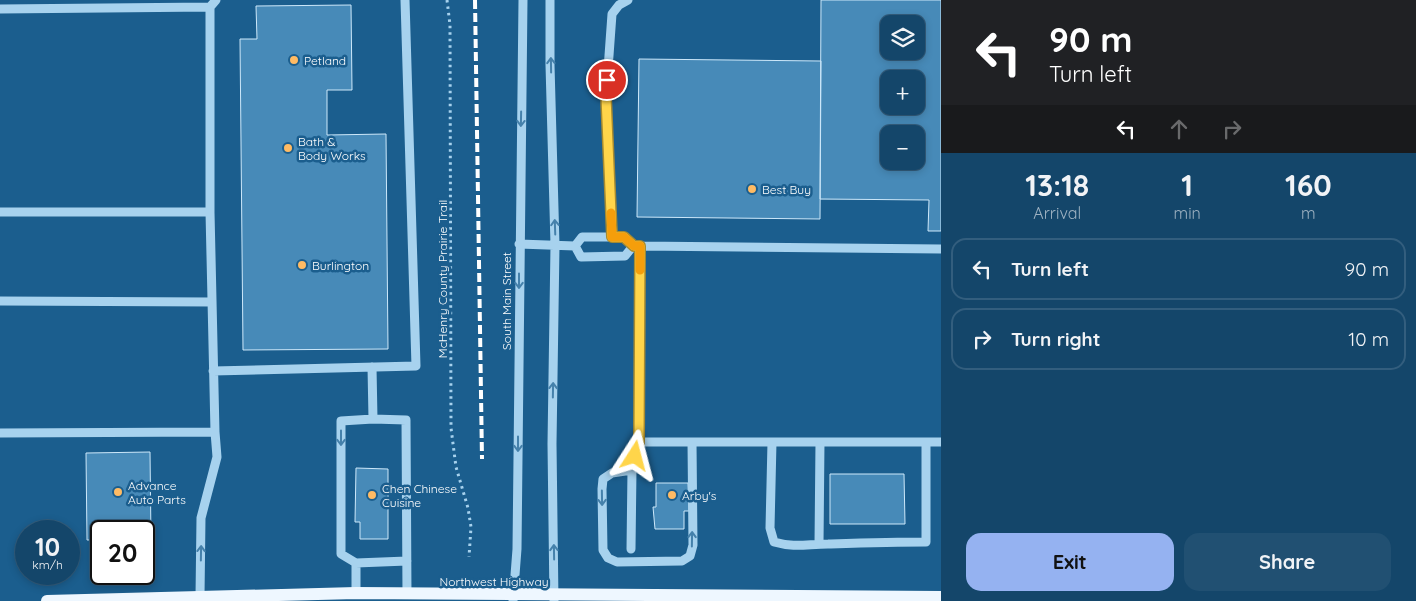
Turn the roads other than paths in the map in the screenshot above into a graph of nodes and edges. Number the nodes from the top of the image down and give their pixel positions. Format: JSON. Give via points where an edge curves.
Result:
{"nodes":[{"id":1,"x":405,"y":0,"type":"edge"},
{"id":2,"x":523,"y":0,"type":"edge"},
{"id":3,"x":550,"y":0,"type":"edge"},
{"id":4,"x":628,"y":0,"type":"edge"},
{"id":5,"x":213,"y":4,"type":"edge"},
{"id":6,"x":0,"y":9,"type":"edge"},
{"id":7,"x":0,"y":212,"type":"edge"},
{"id":8,"x":210,"y":212,"type":"junction"},
{"id":9,"x":612,"y":237,"type":"junction"},
{"id":10,"x":519,"y":244,"type":"junction"},
{"id":11,"x":555,"y":245,"type":"junction"},
{"id":12,"x":575,"y":246,"type":"junction"},
{"id":13,"x":637,"y":246,"type":"junction"},
{"id":14,"x":941,"y":249,"type":"edge"},
{"id":15,"x":0,"y":301,"type":"edge"},
{"id":16,"x":212,"y":302,"type":"junction"},
{"id":17,"x":372,"y":367,"type":"junction"},
{"id":18,"x":214,"y":371,"type":"junction"},
{"id":19,"x":372,"y":419,"type":"junction"},
{"id":20,"x":215,"y":432,"type":"junction"},
{"id":21,"x":0,"y":433,"type":"edge"},
{"id":22,"x":639,"y":442,"type":"junction"},
{"id":23,"x":692,"y":442,"type":"junction"},
{"id":24,"x":772,"y":442,"type":"junction"},
{"id":25,"x":820,"y":442,"type":"junction"},
{"id":26,"x":926,"y":442,"type":"junction"},
{"id":27,"x":941,"y":442,"type":"edge"},
{"id":28,"x":632,"y":470,"type":"junction"},
{"id":29,"x":819,"y":544,"type":"junction"},
{"id":30,"x":631,"y":549,"type":"dead end"},
{"id":31,"x":407,"y":561,"type":"junction"},
{"id":32,"x":356,"y":563,"type":"junction"},
{"id":33,"x":356,"y":594,"type":"junction"},
{"id":34,"x":407,"y":594,"type":"junction"},
{"id":35,"x":941,"y":597,"type":"edge"},
{"id":36,"x":513,"y":598,"type":"edge"},
{"id":37,"x":554,"y":598,"type":"edge"},
{"id":38,"x":199,"y":599,"type":"edge"},
{"id":39,"x":46,"y":601,"type":"edge"}],
"edges":[{"from":1,"to":17,"type":"street","via":[[416,366]]},
{"from":2,"to":10,"type":"street","name":"South Main Street","one_way":true},
{"from":11,"to":3,"type":"street","one_way":true},
{"from":4,"to":9,"type":"street","via":[[612,14],[606,97]]},
{"from":5,"to":6,"type":"street"},
{"from":5,"to":8,"type":"street"},
{"from":7,"to":8,"type":"street"},
{"from":8,"to":16,"type":"street"},
{"from":9,"to":12,"type":"street","via":[[582,237]]},
{"from":9,"to":13,"type":"street","via":[[624,237]]},
{"from":10,"to":11,"type":"street"},
{"from":10,"to":36,"type":"street","name":"South Main Street","one_way":true,"via":[[517,549]]},
{"from":11,"to":12,"type":"street"},
{"from":37,"to":11,"type":"street","one_way":true},
{"from":12,"to":13,"type":"street","via":[[581,257],[625,256]]},
{"from":13,"to":14,"type":"street"},
{"from":13,"to":22,"type":"street"},
{"from":15,"to":16,"type":"street"},
{"from":16,"to":18,"type":"street"},
{"from":17,"to":18,"type":"street"},
{"from":17,"to":19,"type":"street"},
{"from":18,"to":20,"type":"street"},
{"from":19,"to":31,"type":"street","via":[[406,420]]},
{"from":19,"to":32,"type":"street","one_way":true,"via":[[341,421],[341,554]]},
{"from":20,"to":21,"type":"street"},
{"from":38,"to":20,"type":"street","one_way":true,"via":[[201,518],[217,457]]},
{"from":22,"to":23,"type":"street"},
{"from":22,"to":28,"type":"street"},
{"from":23,"to":24,"type":"street"},
{"from":28,"to":23,"type":"street","one_way":true,"via":[[612,473],[603,479],[603,550],[608,558],[617,562],[682,561],[690,556],[693,545]]},
{"from":24,"to":25,"type":"street"},
{"from":24,"to":29,"type":"street","via":[[770,528],[774,542],[799,546]]},
{"from":25,"to":26,"type":"street"},
{"from":25,"to":29,"type":"street"},
{"from":26,"to":27,"type":"street"},
{"from":26,"to":29,"type":"street","via":[[926,542]]},
{"from":28,"to":30,"type":"street"},
{"from":31,"to":32,"type":"street"},
{"from":31,"to":34,"type":"street"},
{"from":32,"to":33,"type":"street"},
{"from":33,"to":34,"type":"main road","name":"Northwest Highway"},
{"from":33,"to":38,"type":"main road","name":"Northwest Highway"},
{"from":34,"to":36,"type":"main road","name":"Northwest Highway"},
{"from":35,"to":37,"type":"main road","name":"Northwest Highway"},
{"from":36,"to":37,"type":"main road","name":"Northwest Highway"},
{"from":38,"to":39,"type":"main road","name":"Northwest Highway"}]}
